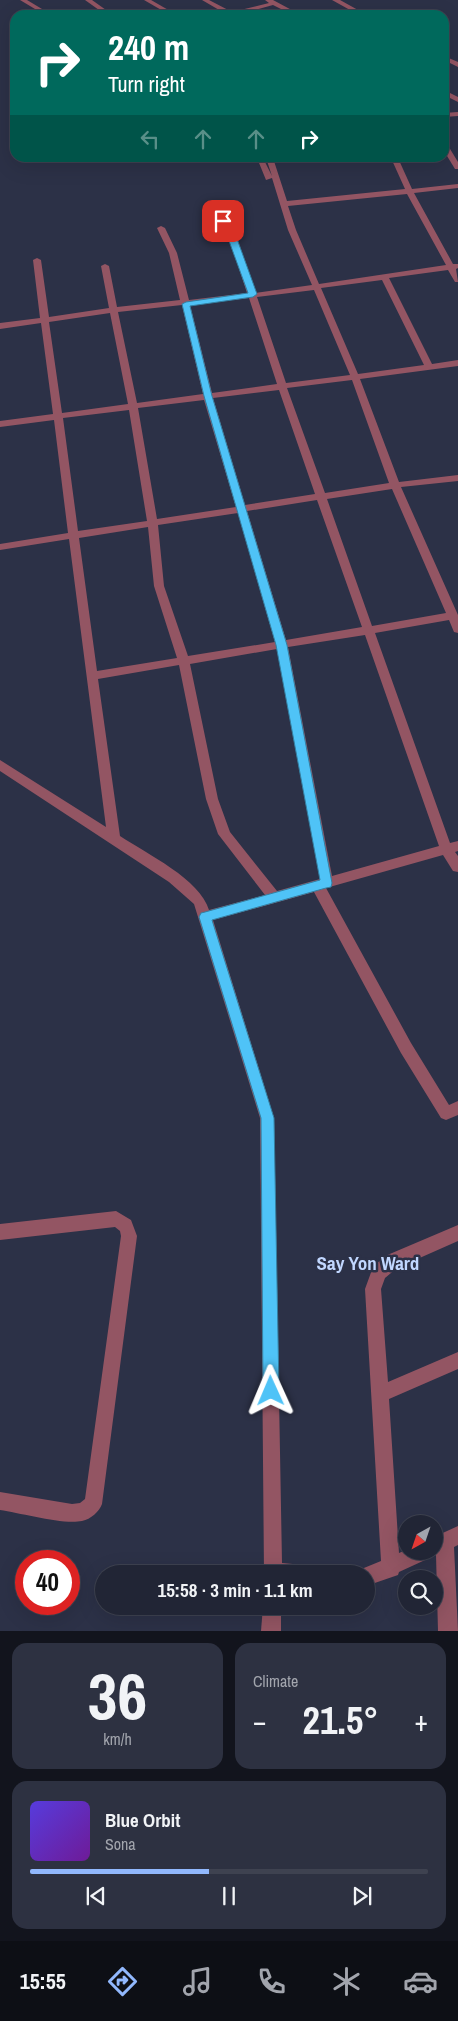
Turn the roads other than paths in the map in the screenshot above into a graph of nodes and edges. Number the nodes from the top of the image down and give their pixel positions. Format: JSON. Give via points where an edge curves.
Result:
{"nodes":[{"id":1,"x":23,"y":0,"type":"edge"},
{"id":2,"x":88,"y":0,"type":"edge"},
{"id":3,"x":147,"y":0,"type":"edge"},
{"id":4,"x":205,"y":0,"type":"edge"},
{"id":5,"x":335,"y":0,"type":"edge"},
{"id":6,"x":271,"y":1,"type":"edge"},
{"id":7,"x":40,"y":10,"type":"edge"},
{"id":8,"x":103,"y":10,"type":"edge"},
{"id":9,"x":165,"y":10,"type":"edge"},
{"id":10,"x":222,"y":10,"type":"edge"},
{"id":11,"x":245,"y":10,"type":"edge"},
{"id":12,"x":288,"y":10,"type":"edge"},
{"id":13,"x":354,"y":10,"type":"edge"},
{"id":14,"x":449,"y":154,"type":"edge"},
{"id":15,"x":262,"y":162,"type":"edge"},
{"id":16,"x":271,"y":162,"type":"edge"},
{"id":17,"x":396,"y":162,"type":"edge"},
{"id":18,"x":458,"y":167,"type":"edge"},
{"id":19,"x":458,"y":186,"type":"edge"},
{"id":20,"x":409,"y":190,"type":"junction"},
{"id":21,"x":283,"y":201,"type":"junction"},
{"id":22,"x":214,"y":206,"type":"dead end"},
{"id":23,"x":161,"y":228,"type":"dead end"},
{"id":24,"x":36,"y":260,"type":"dead end"},
{"id":25,"x":105,"y":266,"type":"dead end"},
{"id":26,"x":454,"y":266,"type":"edge"},
{"id":27,"x":384,"y":276,"type":"junction"},
{"id":28,"x":458,"y":280,"type":"edge"},
{"id":29,"x":316,"y":286,"type":"junction"},
{"id":30,"x":253,"y":294,"type":"junction"},
{"id":31,"x":186,"y":304,"type":"junction"},
{"id":32,"x":114,"y":310,"type":"junction"},
{"id":33,"x":45,"y":321,"type":"junction"},
{"id":34,"x":0,"y":326,"type":"edge"},
{"id":35,"x":458,"y":363,"type":"edge"},
{"id":36,"x":428,"y":367,"type":"junction"},
{"id":37,"x":355,"y":376,"type":"junction"},
{"id":38,"x":282,"y":386,"type":"junction"},
{"id":39,"x":208,"y":396,"type":"junction"},
{"id":40,"x":134,"y":407,"type":"junction"},
{"id":41,"x":58,"y":418,"type":"junction"},
{"id":42,"x":0,"y":424,"type":"edge"},
{"id":43,"x":458,"y":478,"type":"edge"},
{"id":44,"x":396,"y":486,"type":"junction"},
{"id":45,"x":321,"y":498,"type":"junction"},
{"id":46,"x":242,"y":511,"type":"junction"},
{"id":47,"x":153,"y":524,"type":"junction"},
{"id":48,"x":73,"y":537,"type":"junction"},
{"id":49,"x":0,"y":547,"type":"edge"},
{"id":50,"x":453,"y":616,"type":"junction"},
{"id":51,"x":458,"y":629,"type":"edge"},
{"id":52,"x":368,"y":630,"type":"junction"},
{"id":53,"x":282,"y":645,"type":"junction"},
{"id":54,"x":184,"y":661,"type":"junction"},
{"id":55,"x":92,"y":676,"type":"junction"},
{"id":56,"x":0,"y":765,"type":"edge"},
{"id":57,"x":114,"y":840,"type":"junction"},
{"id":58,"x":452,"y":847,"type":"edge"},
{"id":59,"x":458,"y":868,"type":"edge"},
{"id":60,"x":322,"y":884,"type":"junction"},
{"id":61,"x":275,"y":898,"type":"junction"},
{"id":62,"x":205,"y":917,"type":"junction"},
{"id":63,"x":458,"y":1108,"type":"edge"},
{"id":64,"x":0,"y":1232,"type":"edge"},
{"id":65,"x":458,"y":1233,"type":"edge"},
{"id":66,"x":458,"y":1360,"type":"edge"},
{"id":67,"x":380,"y":1394,"type":"junction"},
{"id":68,"x":0,"y":1501,"type":"edge"},
{"id":69,"x":446,"y":1541,"type":"edge"},
{"id":70,"x":407,"y":1560,"type":"edge"},
{"id":71,"x":273,"y":1565,"type":"edge"},
{"id":72,"x":391,"y":1568,"type":"junction"},
{"id":73,"x":375,"y":1574,"type":"edge"},
{"id":74,"x":271,"y":1615,"type":"edge"},
{"id":75,"x":270,"y":1631,"type":"edge"},
{"id":76,"x":448,"y":1631,"type":"edge"}],
"edges":[{"from":1,"to":7,"type":"street"},
{"from":2,"to":8,"type":"street"},
{"from":3,"to":9,"type":"street"},
{"from":4,"to":10,"type":"street"},
{"from":5,"to":13,"type":"street"},
{"from":6,"to":11,"type":"street"},
{"from":6,"to":12,"type":"street"},
{"from":14,"to":18,"type":"street"},
{"from":15,"to":21,"type":"street","via":[[276,198]]},
{"from":16,"to":21,"type":"street"},
{"from":17,"to":20,"type":"street"},
{"from":19,"to":20,"type":"street"},
{"from":20,"to":21,"type":"street"},
{"from":20,"to":26,"type":"street"},
{"from":21,"to":29,"type":"street"},
{"from":22,"to":30,"type":"street","via":[[232,236]]},
{"from":23,"to":31,"type":"street","via":[[173,253]]},
{"from":24,"to":33,"type":"street"},
{"from":25,"to":32,"type":"street"},
{"from":26,"to":27,"type":"street"},
{"from":26,"to":28,"type":"street"},
{"from":27,"to":29,"type":"street"},
{"from":27,"to":36,"type":"street"},
{"from":29,"to":30,"type":"street"},
{"from":29,"to":37,"type":"street"},
{"from":30,"to":31,"type":"street"},
{"from":30,"to":38,"type":"street"},
{"from":31,"to":32,"type":"street"},
{"from":31,"to":39,"type":"street"},
{"from":32,"to":33,"type":"street"},
{"from":32,"to":40,"type":"street"},
{"from":33,"to":34,"type":"street"},
{"from":33,"to":41,"type":"street"},
{"from":35,"to":36,"type":"street"},
{"from":36,"to":37,"type":"street"},
{"from":37,"to":38,"type":"street"},
{"from":37,"to":44,"type":"street"},
{"from":38,"to":39,"type":"street"},
{"from":38,"to":45,"type":"street"},
{"from":39,"to":40,"type":"street"},
{"from":39,"to":46,"type":"street"},
{"from":40,"to":41,"type":"street"},
{"from":40,"to":47,"type":"street"},
{"from":41,"to":42,"type":"street"},
{"from":41,"to":48,"type":"street"},
{"from":43,"to":44,"type":"street"},
{"from":44,"to":45,"type":"street"},
{"from":44,"to":50,"type":"street"},
{"from":45,"to":46,"type":"street"},
{"from":45,"to":52,"type":"street"},
{"from":46,"to":47,"type":"street"},
{"from":46,"to":53,"type":"street"},
{"from":47,"to":48,"type":"street"},
{"from":47,"to":54,"type":"street","via":[[159,586]]},
{"from":48,"to":49,"type":"street"},
{"from":48,"to":55,"type":"street"},
{"from":50,"to":51,"type":"street"},
{"from":50,"to":52,"type":"street"},
{"from":52,"to":53,"type":"street"},
{"from":52,"to":58,"type":"street"},
{"from":53,"to":54,"type":"street"},
{"from":53,"to":60,"type":"street"},
{"from":54,"to":55,"type":"street"},
{"from":54,"to":61,"type":"street","via":[[212,799],[224,834]]},
{"from":55,"to":57,"type":"street"},
{"from":56,"to":57,"type":"street"},
{"from":57,"to":62,"type":"street","via":[[174,878],[200,901]]},
{"from":58,"to":59,"type":"street"},
{"from":58,"to":60,"type":"street"},
{"from":60,"to":61,"type":"street"},
{"from":60,"to":63,"type":"street","via":[[406,1048],[446,1113]]},
{"from":61,"to":62,"type":"street"},
{"from":62,"to":71,"type":"street","via":[[267,1118]]},
{"from":64,"to":68,"type":"street","via":[[116,1219],[128,1227],[93,1504],[83,1512],[72,1513]]},
{"from":65,"to":67,"type":"street","via":[[391,1262],[375,1281]]},
{"from":66,"to":67,"type":"street"},
{"from":67,"to":72,"type":"street"},
{"from":69,"to":76,"type":"street"},
{"from":70,"to":72,"type":"street"},
{"from":72,"to":73,"type":"street"},
{"from":74,"to":75,"type":"street"}]}
